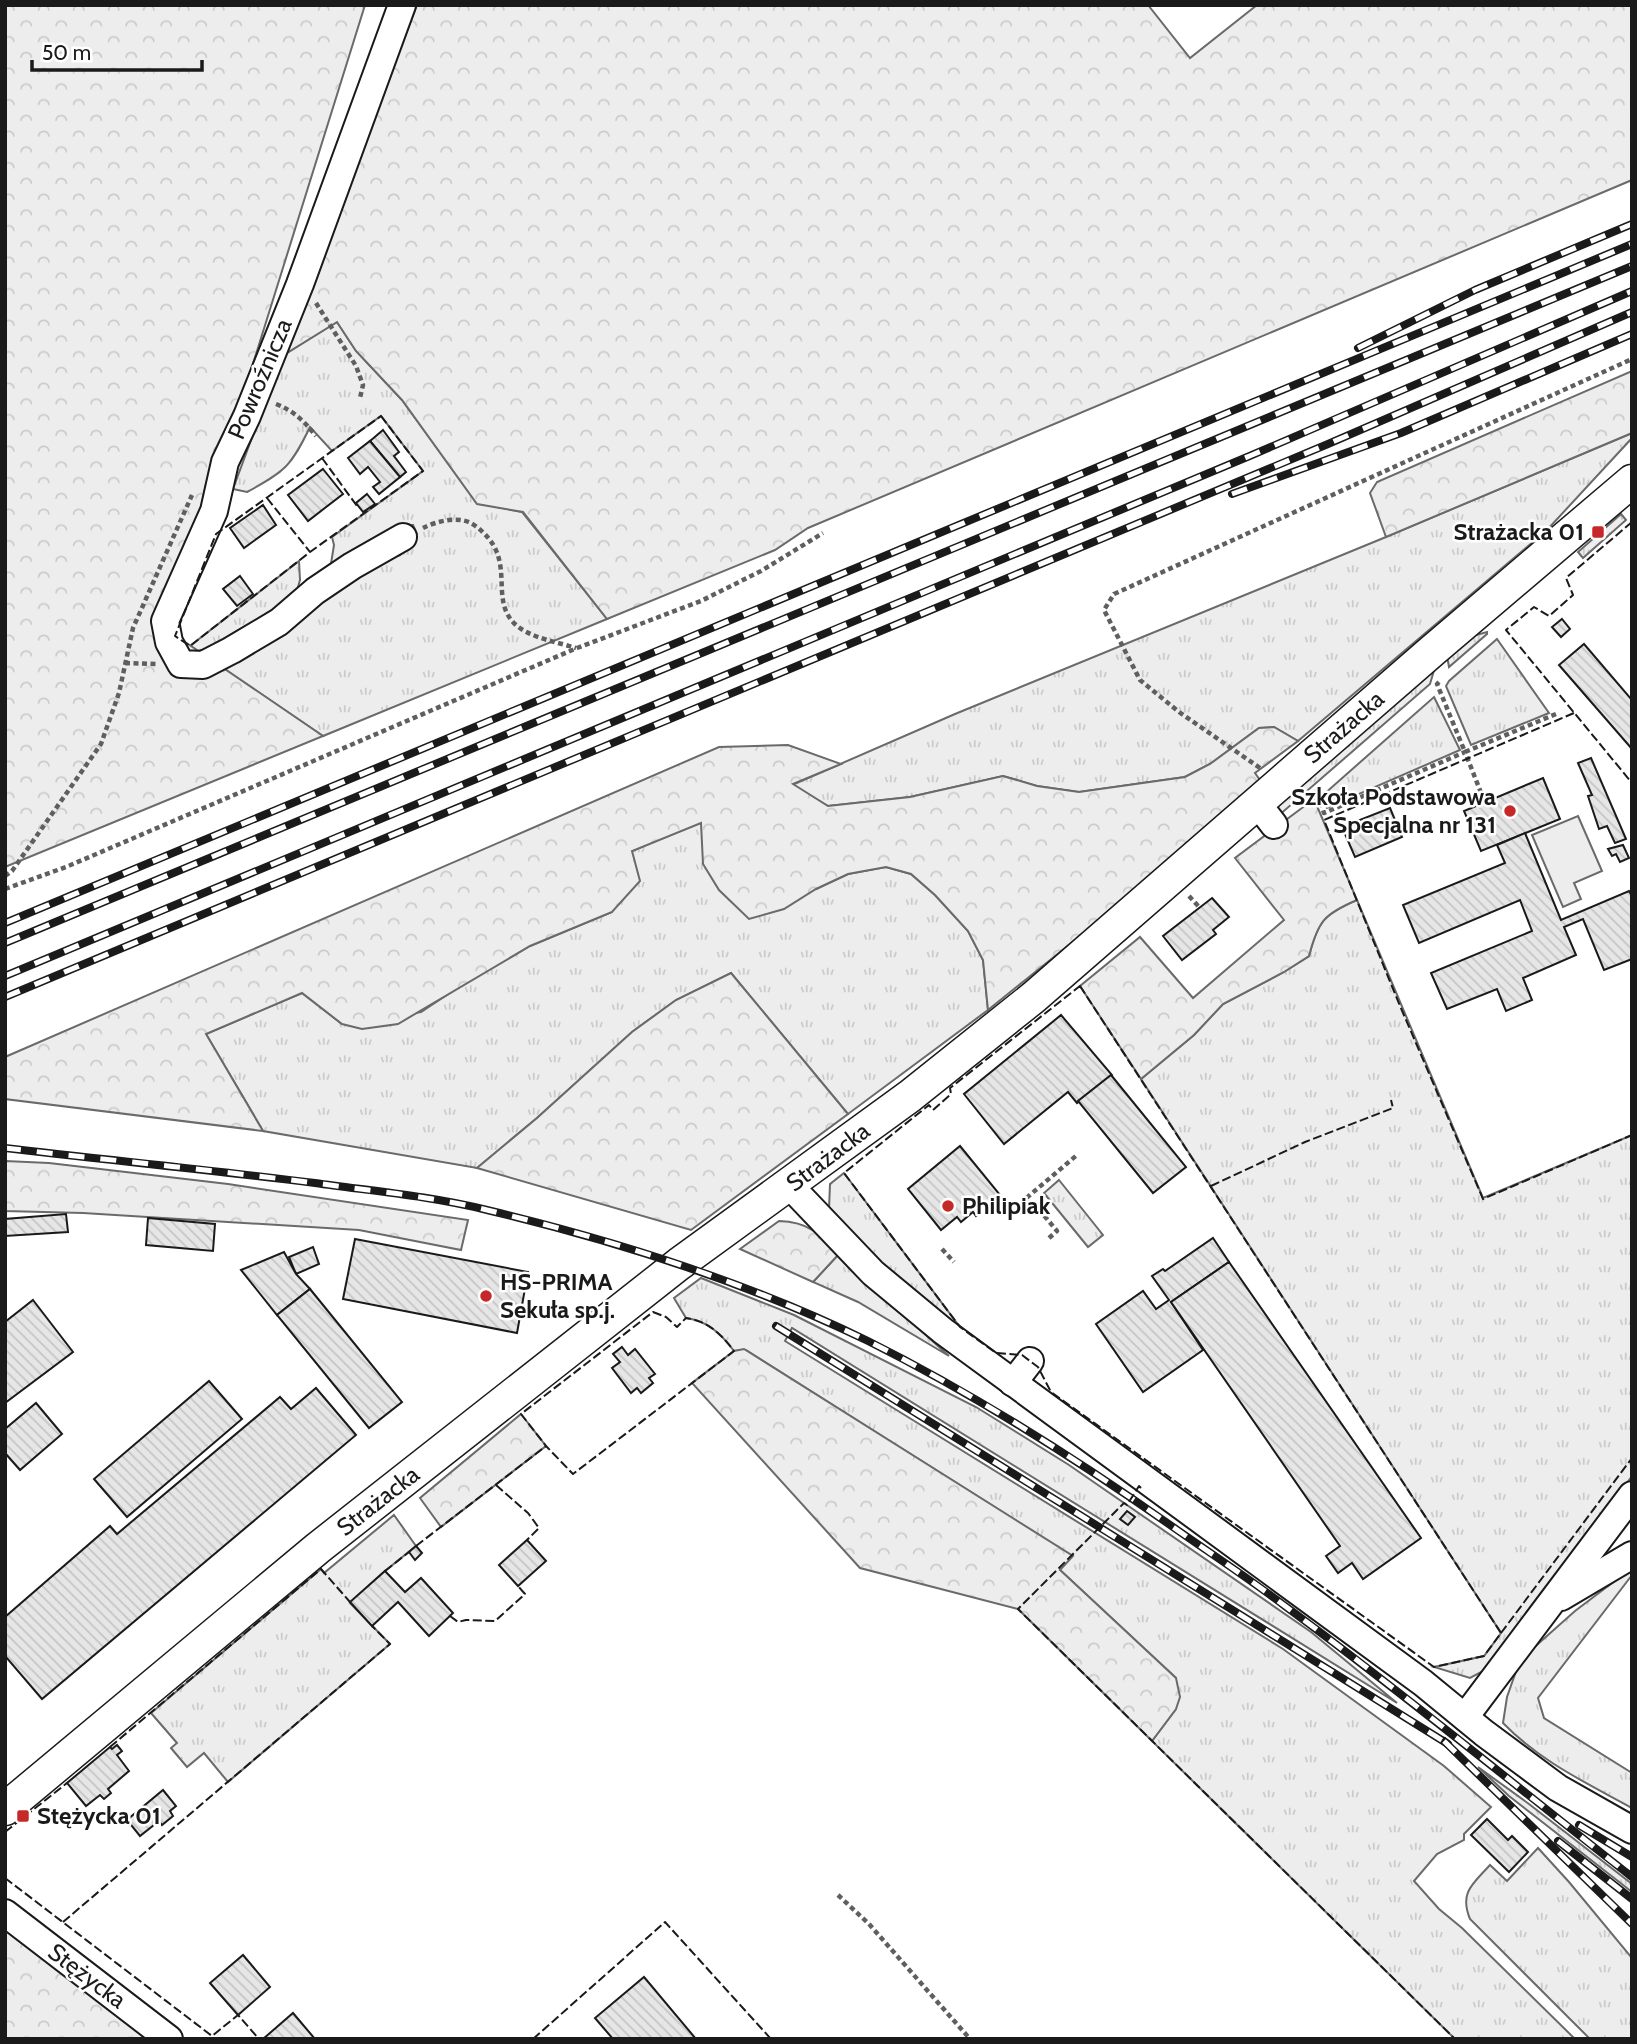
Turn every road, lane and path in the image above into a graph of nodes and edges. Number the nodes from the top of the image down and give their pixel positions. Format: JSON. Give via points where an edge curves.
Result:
{"nodes":[{"id":1,"x":402,"y":5,"type":"edge"},
{"id":2,"x":300,"y":284,"type":"junction"},
{"id":3,"x":1632,"y":359,"type":"edge"},
{"id":4,"x":256,"y":395,"type":"junction"},
{"id":5,"x":359,"y":398,"type":"dead end"},
{"id":6,"x":316,"y":436,"type":"dead end"},
{"id":7,"x":1632,"y":481,"type":"edge"},
{"id":8,"x":193,"y":493,"type":"dead end"},
{"id":9,"x":823,"y":533,"type":"dead end"},
{"id":10,"x":402,"y":537,"type":"joint"},
{"id":11,"x":577,"y":648,"type":"junction"},
{"id":12,"x":1443,"y":679,"type":"dead end"},
{"id":13,"x":1437,"y":684,"type":"junction"},
{"id":14,"x":1427,"y":693,"type":"dead end"},
{"id":15,"x":1556,"y":714,"type":"dead end"},
{"id":16,"x":1465,"y":751,"type":"junction"},
{"id":17,"x":1326,"y":781,"type":"dead end"},
{"id":18,"x":1281,"y":783,"type":"junction"},
{"id":19,"x":1485,"y":803,"type":"dead end"},
{"id":20,"x":5,"y":876,"type":"edge"},
{"id":21,"x":5,"y":888,"type":"edge"},
{"id":22,"x":1077,"y":1155,"type":"dead end"},
{"id":23,"x":790,"y":1186,"type":"junction"},
{"id":24,"x":1049,"y":1238,"type":"dead end"},
{"id":25,"x":942,"y":1249,"type":"dead end"},
{"id":26,"x":954,"y":1262,"type":"dead end"},
{"id":27,"x":1030,"y":1360,"type":"dead end"},
{"id":28,"x":1013,"y":1383,"type":"junction"},
{"id":29,"x":1632,"y":1494,"type":"edge"},
{"id":30,"x":1632,"y":1555,"type":"edge"},
{"id":31,"x":1550,"y":1603,"type":"junction"},
{"id":32,"x":1465,"y":1717,"type":"junction"},
{"id":33,"x":5,"y":1809,"type":"edge"},
{"id":34,"x":1632,"y":1829,"type":"edge"},
{"id":35,"x":838,"y":1895,"type":"dead end"},
{"id":36,"x":5,"y":1913,"type":"edge"},
{"id":37,"x":169,"y":2039,"type":"edge"},
{"id":38,"x":970,"y":2039,"type":"edge"}],
"edges":[{"from":1,"to":2,"type":"street","name":"Powroźnicza"},
{"from":2,"to":4,"type":"street","name":"Powroźnicza"},
{"from":2,"to":5,"type":"path","via":[[356,366],[363,385]]},
{"from":3,"to":18,"type":"path","via":[[1114,594],[1104,610],[1140,680]]},
{"from":4,"to":6,"type":"path","via":[[289,409]]},
{"from":4,"to":10,"type":"street","name":"Powroźnicza","via":[[225,462],[214,511],[165,621],[169,642],[181,664],[203,665],[232,650],[279,622],[352,566]]},
{"from":7,"to":18,"type":"main road","name":"Strażacka"},
{"from":8,"to":20,"type":"path","via":[[133,628],[101,744]]},
{"from":9,"to":11,"type":"path","via":[[701,601]]},
{"from":10,"to":11,"type":"path","via":[[439,520],[469,522],[489,536],[499,554],[503,604],[514,624]]},
{"from":11,"to":21,"type":"path","via":[[66,867]]},
{"from":12,"to":13,"type":"path"},
{"from":13,"to":14,"type":"path"},
{"from":13,"to":16,"type":"path"},
{"from":15,"to":16,"type":"path"},
{"from":16,"to":17,"type":"path","via":[[1324,813],[1317,790]]},
{"from":16,"to":19,"type":"path"},
{"from":18,"to":23,"type":"main road","name":"Strażacka","via":[[1266,814]]},
{"from":22,"to":24,"type":"path","via":[[1024,1200],[1057,1231]]},
{"from":23,"to":28,"type":"street","via":[[873,1273]]},
{"from":23,"to":33,"type":"main road","name":"Strażacka","via":[[679,1264],[318,1548]]},
{"from":25,"to":26,"type":"path"},
{"from":27,"to":28,"type":"street"},
{"from":28,"to":32,"type":"street"},
{"from":29,"to":31,"type":"street"},
{"from":30,"to":31,"type":"street"},
{"from":31,"to":32,"type":"street"},
{"from":32,"to":34,"type":"street","via":[[1558,1788]]},
{"from":35,"to":38,"type":"path"},
{"from":36,"to":37,"type":"street","name":"Stężycka"}]}
